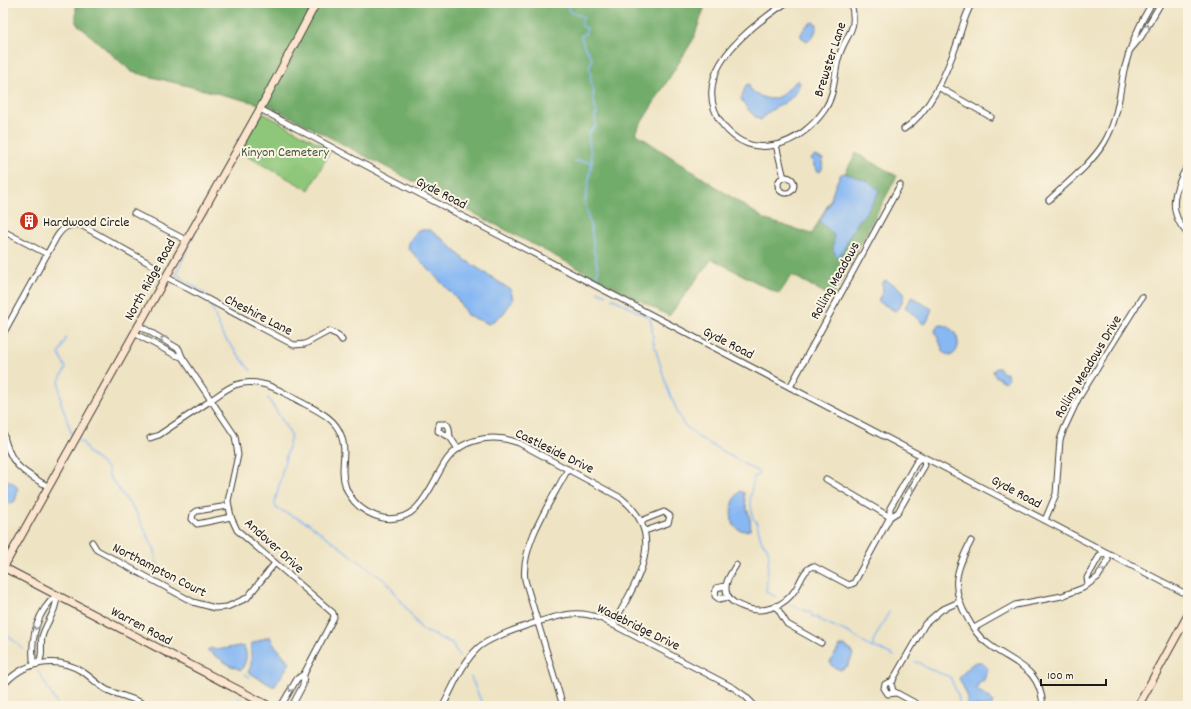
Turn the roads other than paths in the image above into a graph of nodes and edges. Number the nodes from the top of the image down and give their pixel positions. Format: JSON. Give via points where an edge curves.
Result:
{"nodes":[{"id":1,"x":316,"y":3,"type":"edge"},
{"id":2,"x":786,"y":3,"type":"edge"},
{"id":3,"x":851,"y":3,"type":"edge"},
{"id":4,"x":972,"y":3,"type":"edge"},
{"id":5,"x":1152,"y":3,"type":"edge"},
{"id":6,"x":1161,"y":3,"type":"edge"},
{"id":7,"x":1131,"y":50,"type":"junction"},
{"id":8,"x":938,"y":87,"type":"junction"},
{"id":9,"x":260,"y":109,"type":"junction"},
{"id":10,"x":991,"y":117,"type":"dead end"},
{"id":11,"x":904,"y":128,"type":"dead end"},
{"id":12,"x":776,"y":145,"type":"junction"},
{"id":13,"x":1188,"y":165,"type":"edge"},
{"id":14,"x":784,"y":178,"type":"dead end"},
{"id":15,"x":900,"y":185,"type":"dead end"},
{"id":16,"x":1049,"y":200,"type":"dead end"},
{"id":17,"x":134,"y":213,"type":"dead end"},
{"id":18,"x":3,"y":231,"type":"edge"},
{"id":19,"x":1188,"y":234,"type":"edge"},
{"id":20,"x":186,"y":240,"type":"junction"},
{"id":21,"x":47,"y":254,"type":"junction"},
{"id":22,"x":154,"y":266,"type":"dead end"},
{"id":23,"x":166,"y":277,"type":"junction"},
{"id":24,"x":1142,"y":296,"type":"dead end"},
{"id":25,"x":138,"y":325,"type":"junction"},
{"id":26,"x":134,"y":333,"type":"junction"},
{"id":27,"x":3,"y":334,"type":"edge"},
{"id":28,"x":342,"y":340,"type":"dead end"},
{"id":29,"x":182,"y":357,"type":"junction"},
{"id":30,"x":790,"y":387,"type":"junction"},
{"id":31,"x":212,"y":400,"type":"junction"},
{"id":32,"x":3,"y":431,"type":"edge"},
{"id":33,"x":450,"y":437,"type":"dead end"},
{"id":34,"x":150,"y":438,"type":"dead end"},
{"id":35,"x":458,"y":448,"type":"junction"},
{"id":36,"x":923,"y":457,"type":"junction"},
{"id":37,"x":568,"y":469,"type":"junction"},
{"id":38,"x":826,"y":479,"type":"dead end"},
{"id":39,"x":49,"y":487,"type":"junction"},
{"id":40,"x":228,"y":506,"type":"junction"},
{"id":41,"x":231,"y":517,"type":"junction"},
{"id":42,"x":890,"y":517,"type":"junction"},
{"id":43,"x":1045,"y":520,"type":"junction"},
{"id":44,"x":641,"y":521,"type":"junction"},
{"id":45,"x":645,"y":531,"type":"junction"},
{"id":46,"x":971,"y":541,"type":"dead end"},
{"id":47,"x":92,"y":542,"type":"dead end"},
{"id":48,"x":1107,"y":553,"type":"junction"},
{"id":49,"x":275,"y":563,"type":"junction"},
{"id":50,"x":736,"y":565,"type":"dead end"},
{"id":51,"x":3,"y":567,"type":"edge"},
{"id":52,"x":1088,"y":583,"type":"junction"},
{"id":53,"x":725,"y":586,"type":"junction"},
{"id":54,"x":57,"y":595,"type":"junction"},
{"id":55,"x":1188,"y":595,"type":"edge"},
{"id":56,"x":729,"y":598,"type":"junction"},
{"id":57,"x":959,"y":602,"type":"junction"},
{"id":58,"x":776,"y":606,"type":"junction"},
{"id":59,"x":1188,"y":615,"type":"edge"},
{"id":60,"x":538,"y":623,"type":"junction"},
{"id":61,"x":613,"y":625,"type":"junction"},
{"id":62,"x":974,"y":628,"type":"junction"},
{"id":63,"x":821,"y":643,"type":"dead end"},
{"id":64,"x":38,"y":664,"type":"junction"},
{"id":65,"x":304,"y":674,"type":"junction"},
{"id":66,"x":3,"y":686,"type":"edge"},
{"id":67,"x":3,"y":704,"type":"edge"},
{"id":68,"x":917,"y":704,"type":"dead end"},
{"id":69,"x":6,"y":706,"type":"edge"},
{"id":70,"x":147,"y":706,"type":"edge"},
{"id":71,"x":269,"y":706,"type":"edge"},
{"id":72,"x":281,"y":706,"type":"edge"},
{"id":73,"x":292,"y":706,"type":"edge"},
{"id":74,"x":443,"y":706,"type":"edge"},
{"id":75,"x":563,"y":706,"type":"edge"},
{"id":76,"x":755,"y":706,"type":"edge"},
{"id":77,"x":1043,"y":706,"type":"edge"},
{"id":78,"x":1139,"y":706,"type":"edge"}],
"edges":[{"from":1,"to":9,"type":"street","name":"North Ridge Road"},
{"from":2,"to":12,"type":"street","via":[[755,25],[723,60],[713,79],[711,96],[713,109],[735,138],[746,144]]},
{"from":3,"to":12,"type":"street","name":"Brewster Lane","via":[[853,28],[842,49],[833,90],[826,108],[814,123],[799,135]]},
{"from":4,"to":8,"type":"street","via":[[964,17],[955,48]]},
{"from":5,"to":7,"type":"street","via":[[1135,33]]},
{"from":7,"to":6,"type":"street","one_way":true},
{"from":7,"to":16,"type":"street","via":[[1124,69],[1119,103],[1104,142],[1092,159]]},
{"from":8,"to":10,"type":"street"},
{"from":8,"to":11,"type":"street","via":[[915,122]]},
{"from":9,"to":20,"type":"street","name":"North Ridge Road"},
{"from":9,"to":30,"type":"street","name":"Gyde Road"},
{"from":12,"to":14,"type":"street"},
{"from":13,"to":19,"type":"street","via":[[1177,185],[1174,204],[1179,222]]},
{"from":15,"to":30,"type":"street","name":"Rolling Meadows"},
{"from":17,"to":20,"type":"street"},
{"from":18,"to":21,"type":"street"},
{"from":20,"to":23,"type":"street","name":"North Ridge Road"},
{"from":21,"to":22,"type":"street","via":[[59,233],[66,226],[76,224]]},
{"from":21,"to":27,"type":"street"},
{"from":23,"to":25,"type":"street","name":"North Ridge Road"},
{"from":23,"to":28,"type":"street","name":"Cheshire Lane","via":[[294,345],[305,344],[329,332],[338,335]]},
{"from":24,"to":43,"type":"street","name":"Rolling Meadows Drive","via":[[1078,399],[1064,429],[1060,440],[1056,494]]},
{"from":25,"to":26,"type":"street","name":"North Ridge Road"},
{"from":29,"to":25,"type":"street","name":"Andover Drive","one_way":true,"via":[[180,349]]},
{"from":26,"to":29,"type":"street"},
{"from":26,"to":39,"type":"street","name":"North Ridge Road"},
{"from":29,"to":31,"type":"street","name":"Andover Drive"},
{"from":30,"to":36,"type":"street","name":"Gyde Road"},
{"from":31,"to":34,"type":"street","name":"Castleside Drive","via":[[159,435]]},
{"from":31,"to":35,"type":"street","name":"Castleside Drive","via":[[234,386],[248,382],[262,384],[330,419],[341,433],[344,443],[343,476],[348,493],[364,511],[384,518],[402,516],[418,507],[444,464]]},
{"from":31,"to":40,"type":"street","name":"Andover Drive","via":[[235,436],[238,447]]},
{"from":32,"to":39,"type":"street","via":[[7,450],[14,463],[24,473]]},
{"from":33,"to":35,"type":"street"},
{"from":35,"to":37,"type":"street","name":"Castleside Drive","via":[[479,439],[504,439],[519,443]]},
{"from":36,"to":42,"type":"street","via":[[917,461],[890,508]]},
{"from":42,"to":36,"type":"street","one_way":true,"via":[[898,512],[925,465]]},
{"from":36,"to":43,"type":"street","name":"Gyde Road"},
{"from":37,"to":44,"type":"street","name":"Castleside Drive","via":[[622,498],[633,508]]},
{"from":37,"to":60,"type":"street","via":[[530,542],[525,557],[525,580]]},
{"from":38,"to":42,"type":"street"},
{"from":39,"to":51,"type":"street","name":"North Ridge Road"},
{"from":40,"to":41,"type":"street","name":"Andover Drive"},
{"from":40,"to":41,"type":"street","via":[[197,511],[192,518],[197,524]]},
{"from":41,"to":49,"type":"street","name":"Andover Drive","via":[[241,534]]},
{"from":42,"to":58,"type":"street","via":[[854,583],[849,585],[813,566],[807,568],[789,598]]},
{"from":43,"to":48,"type":"street","name":"Gyde Road"},
{"from":44,"to":45,"type":"street","name":"Castleside Drive"},
{"from":44,"to":45,"type":"street","via":[[664,512],[670,516],[668,523]]},
{"from":45,"to":61,"type":"street","name":"Castleside Drive","via":[[643,565]]},
{"from":46,"to":57,"type":"street","via":[[958,570],[956,584]]},
{"from":47,"to":49,"type":"street","name":"Northampton Court","via":[[97,550],[193,602],[215,608],[227,608],[247,598]]},
{"from":52,"to":48,"type":"street","one_way":true,"via":[[1100,573],[1108,560]]},
{"from":48,"to":52,"type":"street","via":[[1100,555],[1087,578]]},
{"from":48,"to":55,"type":"street","name":"Gyde Road"},
{"from":49,"to":65,"type":"street","name":"Andover Drive","via":[[333,613],[334,618]]},
{"from":50,"to":53,"type":"street"},
{"from":51,"to":54,"type":"street","name":"Warren Road"},
{"from":52,"to":62,"type":"street","via":[[1083,588],[1062,596],[1015,604]]},
{"from":53,"to":56,"type":"street"},
{"from":53,"to":56,"type":"street","via":[[716,588],[714,596],[719,599]]},
{"from":54,"to":64,"type":"street","via":[[57,605],[43,634],[42,659]]},
{"from":54,"to":64,"type":"street","one_way":true,"via":[[49,602],[36,625],[32,652],[33,661]]},
{"from":54,"to":71,"type":"street","name":"Warren Road"},
{"from":56,"to":58,"type":"street","via":[[748,609]]},
{"from":57,"to":62,"type":"street"},
{"from":57,"to":68,"type":"street","via":[[929,619],[893,681],[891,687],[896,693]]},
{"from":58,"to":63,"type":"street","via":[[787,624]]},
{"from":59,"to":78,"type":"street"},
{"from":60,"to":61,"type":"street","name":"Wadebridge Drive","via":[[580,613],[596,616]]},
{"from":60,"to":74,"type":"street","name":"Wadebridge Drive","via":[[495,637],[482,645],[468,660]]},
{"from":60,"to":75,"type":"street"},
{"from":61,"to":76,"type":"street","name":"Wadebridge Drive","via":[[734,688]]},
{"from":62,"to":77,"type":"street","via":[[987,644],[1029,671],[1038,686]]},
{"from":64,"to":66,"type":"street","via":[[18,672]]},
{"from":64,"to":70,"type":"street","via":[[57,663],[72,666],[107,690]]},
{"from":65,"to":72,"type":"street","name":"Andover Drive","one_way":true,"via":[[297,679]]},
{"from":65,"to":73,"type":"street","name":"Andover Drive","via":[[303,685]]},
{"from":67,"to":69,"type":"street"}]}
